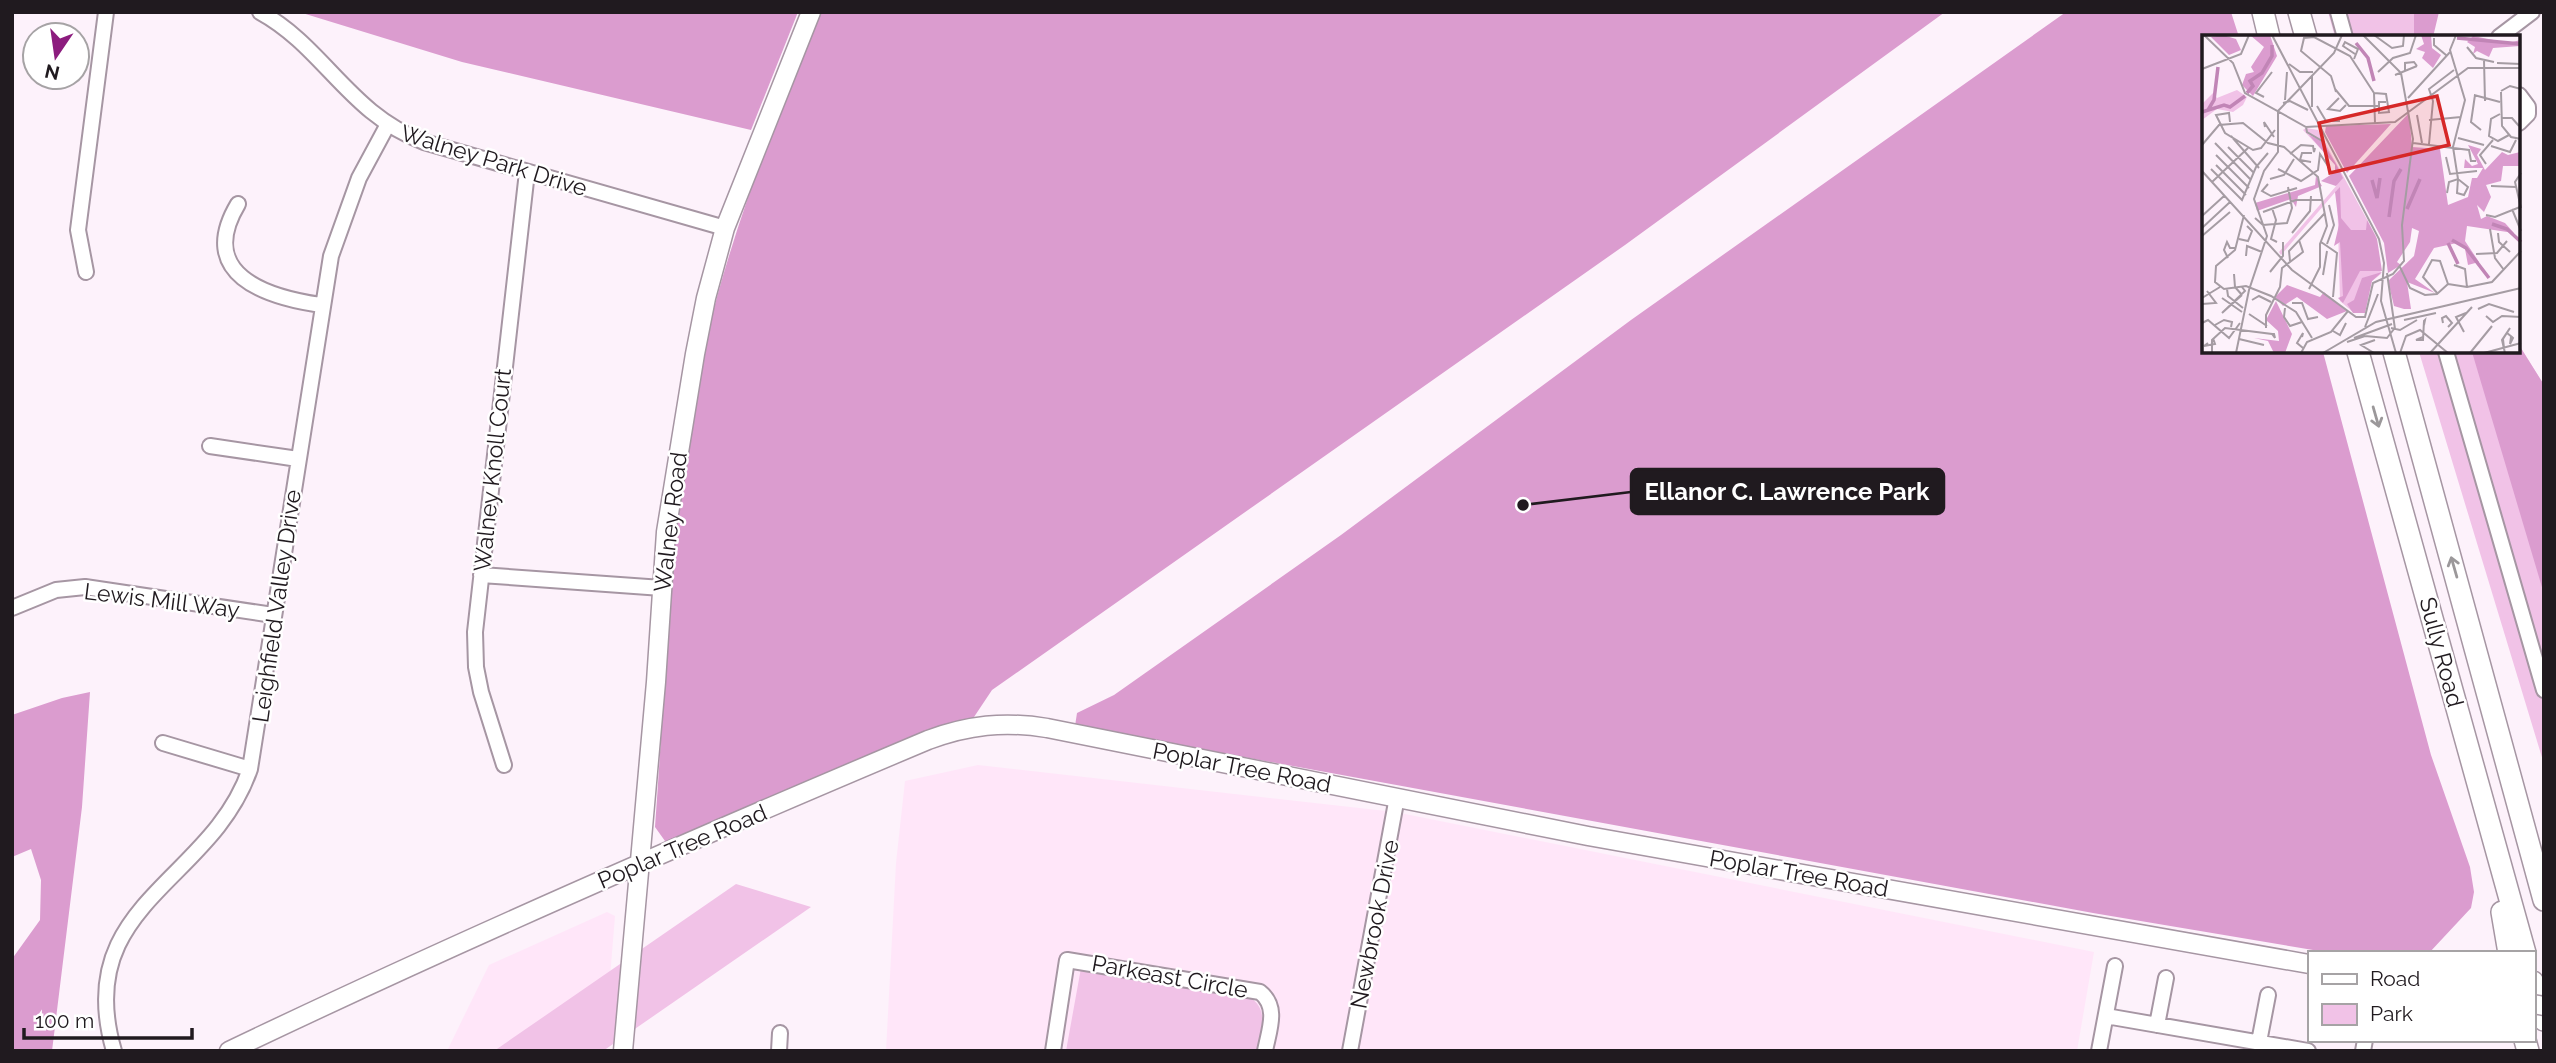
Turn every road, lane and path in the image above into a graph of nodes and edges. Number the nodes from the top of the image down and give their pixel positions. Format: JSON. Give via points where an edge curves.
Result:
{"nodes":[{"id":1,"x":106,"y":12,"type":"edge"},
{"id":2,"x":260,"y":12,"type":"edge"},
{"id":3,"x":811,"y":12,"type":"edge"},
{"id":4,"x":2263,"y":12,"type":"edge"},
{"id":5,"x":2299,"y":12,"type":"edge"},
{"id":6,"x":2338,"y":12,"type":"edge"},
{"id":7,"x":2532,"y":12,"type":"edge"},
{"id":8,"x":2269,"y":35,"type":"edge"},
{"id":9,"x":2305,"y":35,"type":"edge"},
{"id":10,"x":2344,"y":35,"type":"edge"},
{"id":11,"x":2502,"y":35,"type":"edge"},
{"id":12,"x":2521,"y":97,"type":"edge"},
{"id":13,"x":2521,"y":121,"type":"edge"},
{"id":14,"x":387,"y":126,"type":"junction"},
{"id":15,"x":527,"y":172,"type":"junction"},
{"id":16,"x":238,"y":204,"type":"dead end"},
{"id":17,"x":725,"y":228,"type":"junction"},
{"id":18,"x":86,"y":272,"type":"dead end"},
{"id":19,"x":321,"y":305,"type":"junction"},
{"id":20,"x":2359,"y":354,"type":"edge"},
{"id":21,"x":2395,"y":354,"type":"edge"},
{"id":22,"x":2447,"y":354,"type":"edge"},
{"id":23,"x":211,"y":446,"type":"dead end"},
{"id":24,"x":298,"y":459,"type":"junction"},
{"id":25,"x":481,"y":575,"type":"junction"},
{"id":26,"x":662,"y":588,"type":"junction"},
{"id":27,"x":12,"y":608,"type":"edge"},
{"id":28,"x":273,"y":615,"type":"junction"},
{"id":29,"x":2473,"y":633,"type":"junction"},
{"id":30,"x":2544,"y":690,"type":"edge"},
{"id":31,"x":2461,"y":719,"type":"junction"},
{"id":32,"x":163,"y":743,"type":"dead end"},
{"id":33,"x":504,"y":765,"type":"dead end"},
{"id":34,"x":250,"y":769,"type":"junction"},
{"id":35,"x":1397,"y":797,"type":"junction"},
{"id":36,"x":2544,"y":849,"type":"edge"},
{"id":37,"x":639,"y":862,"type":"junction"},
{"id":38,"x":2544,"y":900,"type":"edge"},
{"id":39,"x":2509,"y":951,"type":"edge"},
{"id":40,"x":2524,"y":951,"type":"edge"},
{"id":41,"x":2308,"y":964,"type":"edge"},
{"id":42,"x":2115,"y":966,"type":"dead end"},
{"id":43,"x":2166,"y":978,"type":"dead end"},
{"id":44,"x":2535,"y":989,"type":"edge"},
{"id":45,"x":2268,"y":995,"type":"dead end"},
{"id":46,"x":2106,"y":1016,"type":"junction"},
{"id":47,"x":2544,"y":1020,"type":"edge"},
{"id":48,"x":2157,"y":1025,"type":"junction"},
{"id":49,"x":780,"y":1033,"type":"dead end"},
{"id":50,"x":2259,"y":1042,"type":"junction"},
{"id":51,"x":114,"y":1051,"type":"edge"},
{"id":52,"x":229,"y":1051,"type":"edge"},
{"id":53,"x":623,"y":1051,"type":"edge"},
{"id":54,"x":779,"y":1051,"type":"edge"},
{"id":55,"x":1053,"y":1051,"type":"edge"},
{"id":56,"x":1265,"y":1051,"type":"edge"},
{"id":57,"x":1350,"y":1051,"type":"edge"},
{"id":58,"x":2099,"y":1051,"type":"edge"},
{"id":59,"x":2308,"y":1051,"type":"edge"}],
"edges":[{"from":1,"to":18,"type":"street","via":[[78,230]]},
{"from":2,"to":14,"type":"street","name":"Walney Park Drive","via":[[293,36]]},
{"from":3,"to":17,"type":"main road","name":"Walney Road"},
{"from":4,"to":8,"type":"highway"},
{"from":5,"to":9,"type":"highway"},
{"from":6,"to":10,"type":"street"},
{"from":7,"to":11,"type":"street"},
{"from":12,"to":13,"type":"street","via":[[2528,107]]},
{"from":14,"to":15,"type":"street","name":"Walney Park Drive","via":[[424,142]]},
{"from":14,"to":19,"type":"street","name":"Leighfield Valley Drive","via":[[344,212]]},
{"from":15,"to":17,"type":"street","name":"Walney Park Drive"},
{"from":15,"to":25,"type":"street","name":"Walney Knoll Court"},
{"from":16,"to":19,"type":"street","via":[[225,225],[224,242],[241,276],[271,296]]},
{"from":17,"to":26,"type":"main road","name":"Walney Road","via":[[706,298],[670,494]]},
{"from":19,"to":24,"type":"street","name":"Leighfield Valley Drive"},
{"from":20,"to":31,"type":"highway","name":"Sully Road","one_way":true},
{"from":29,"to":21,"type":"highway","name":"Sully Road","one_way":true},
{"from":22,"to":30,"type":"street"},
{"from":23,"to":24,"type":"street"},
{"from":24,"to":28,"type":"street","name":"Leighfield Valley Drive"},
{"from":25,"to":26,"type":"street"},
{"from":25,"to":33,"type":"street","name":"Walney Knoll Court","via":[[476,667]]},
{"from":26,"to":37,"type":"main road","name":"Walney Road"},
{"from":27,"to":28,"type":"street","name":"Lewis Mill Way","via":[[56,590],[85,587]]},
{"from":28,"to":34,"type":"street","name":"Leighfield Valley Drive"},
{"from":29,"to":36,"type":"highway"},
{"from":29,"to":38,"type":"highway","name":"Sully Road"},
{"from":31,"to":39,"type":"highway"},
{"from":31,"to":40,"type":"highway","name":"Sully Road"},
{"from":32,"to":34,"type":"street"},
{"from":34,"to":51,"type":"street","name":"Leighfield Valley Drive","via":[[237,802],[220,827],[153,892],[122,935],[106,992],[107,1026]]},
{"from":35,"to":37,"type":"main road","name":"Poplar Tree Road","via":[[1047,728],[990,723],[928,740]]},
{"from":35,"to":41,"type":"main road","name":"Poplar Tree Road","via":[[1588,836]]},
{"from":35,"to":57,"type":"street","name":"Newbrook Drive"},
{"from":37,"to":52,"type":"main road","name":"Poplar Tree Road"},
{"from":37,"to":53,"type":"main road","name":"Walney Road"},
{"from":42,"to":46,"type":"street"},
{"from":43,"to":48,"type":"street"},
{"from":44,"to":47,"type":"highway"},
{"from":45,"to":50,"type":"street"},
{"from":46,"to":48,"type":"street"},
{"from":46,"to":58,"type":"street"},
{"from":48,"to":50,"type":"street"},
{"from":49,"to":54,"type":"street"},
{"from":50,"to":59,"type":"street"},
{"from":55,"to":56,"type":"street","name":"Parkeast Circle","via":[[1067,960],[1260,992],[1272,1009]]}]}
